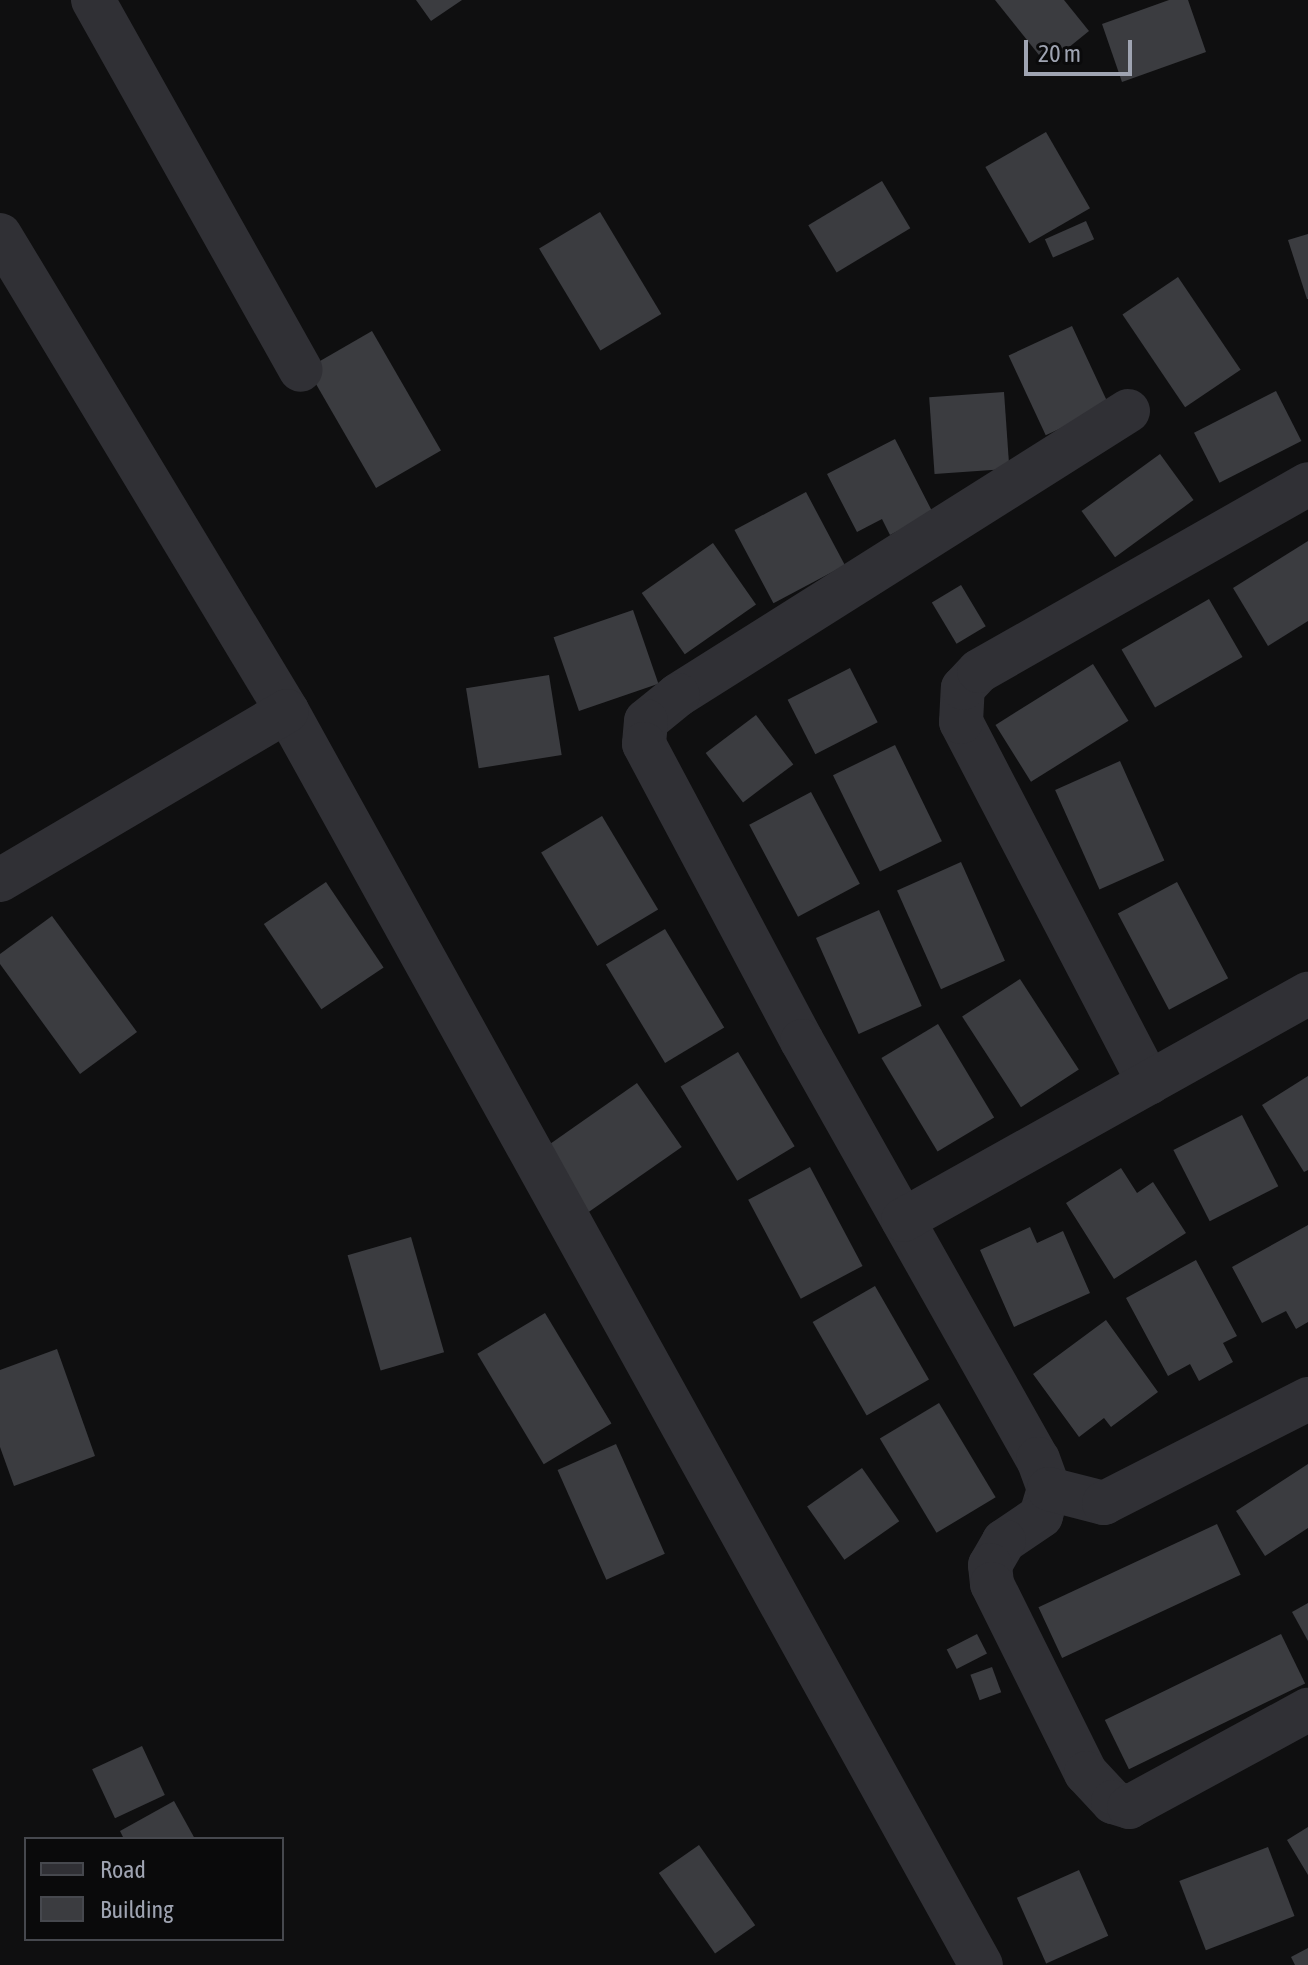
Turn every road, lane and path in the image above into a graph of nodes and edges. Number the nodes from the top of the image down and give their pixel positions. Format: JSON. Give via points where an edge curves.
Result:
{"nodes":[{"id":1,"x":93,"y":0,"type":"edge"},
{"id":2,"x":0,"y":235,"type":"edge"},
{"id":3,"x":301,"y":370,"type":"dead end"},
{"id":4,"x":1128,"y":411,"type":"dead end"},
{"id":5,"x":1308,"y":484,"type":"edge"},
{"id":6,"x":287,"y":711,"type":"junction"},
{"id":7,"x":0,"y":880,"type":"edge"},
{"id":8,"x":1308,"y":994,"type":"edge"},
{"id":9,"x":1149,"y":1083,"type":"junction"},
{"id":10,"x":903,"y":1220,"type":"junction"},
{"id":11,"x":1308,"y":1399,"type":"edge"},
{"id":12,"x":1049,"y":1489,"type":"junction"},
{"id":13,"x":1308,"y":1710,"type":"edge"},
{"id":14,"x":981,"y":1965,"type":"edge"}],
"edges":[{"from":1,"to":3,"type":"street"},
{"from":2,"to":6,"type":"street"},
{"from":4,"to":10,"type":"street","via":[[678,695],[646,721],[644,744],[655,768]]},
{"from":5,"to":9,"type":"street","via":[[979,671],[963,688],[961,722]]},
{"from":6,"to":7,"type":"street"},
{"from":6,"to":14,"type":"street"},
{"from":8,"to":9,"type":"street"},
{"from":9,"to":10,"type":"street"},
{"from":10,"to":12,"type":"street","via":[[1038,1459]]},
{"from":11,"to":12,"type":"street","via":[[1104,1503]]},
{"from":12,"to":13,"type":"street","via":[[1041,1516],[1004,1541],[990,1565],[992,1584],[1086,1773],[1113,1802],[1129,1807],[1150,1800]]}]}
